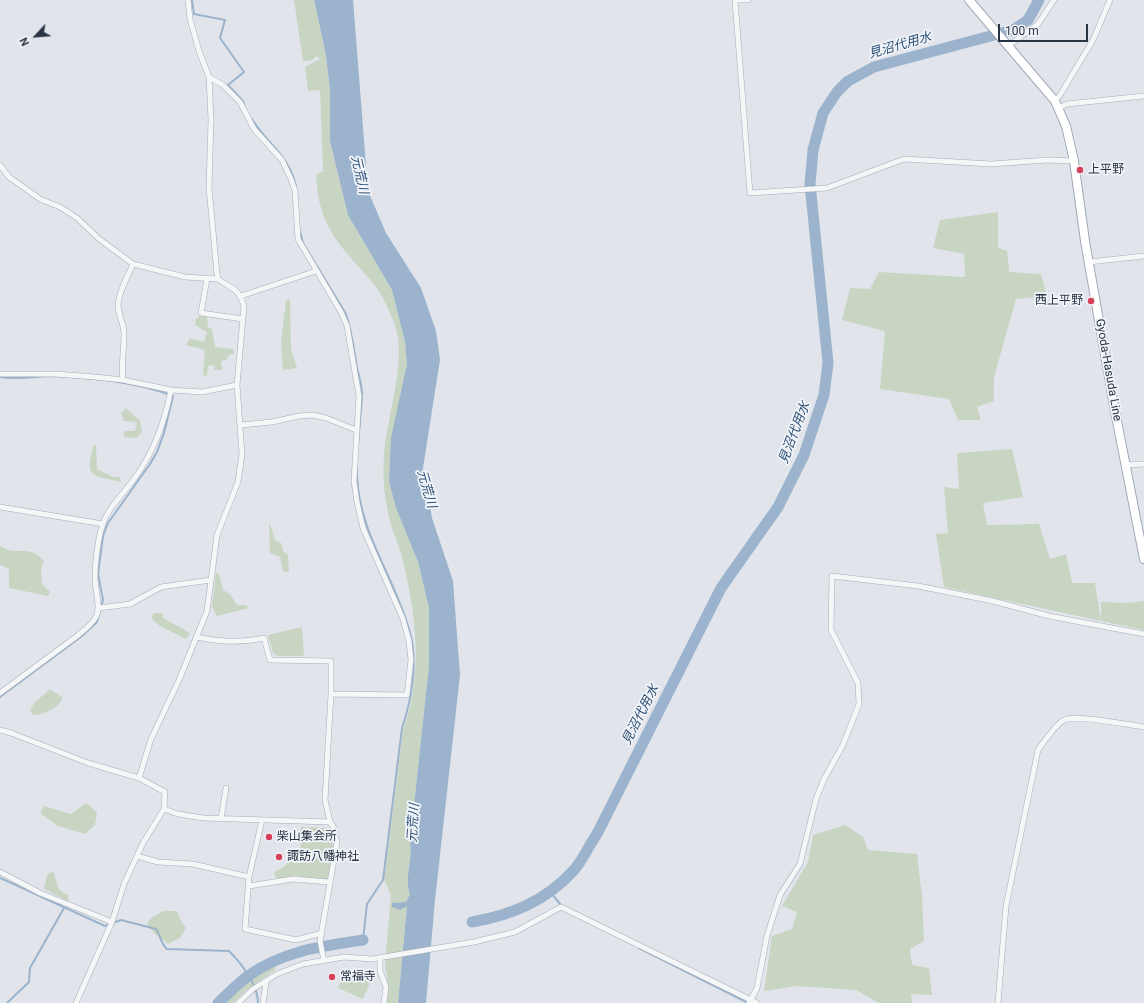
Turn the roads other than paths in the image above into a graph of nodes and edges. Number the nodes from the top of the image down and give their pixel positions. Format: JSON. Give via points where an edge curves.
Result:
{"nodes":[{"id":1,"x":188,"y":0,"type":"edge"},
{"id":2,"x":735,"y":0,"type":"edge"},
{"id":3,"x":739,"y":0,"type":"edge"},
{"id":4,"x":748,"y":0,"type":"edge"},
{"id":5,"x":969,"y":0,"type":"edge"},
{"id":6,"x":1054,"y":0,"type":"edge"},
{"id":7,"x":1110,"y":0,"type":"edge"},
{"id":8,"x":1007,"y":45,"type":"junction"},
{"id":9,"x":209,"y":77,"type":"junction"},
{"id":10,"x":1144,"y":96,"type":"edge"},
{"id":11,"x":1055,"y":101,"type":"junction"},
{"id":12,"x":1059,"y":108,"type":"junction"},
{"id":13,"x":1074,"y":161,"type":"junction"},
{"id":14,"x":0,"y":165,"type":"edge"},
{"id":15,"x":1144,"y":256,"type":"edge"},
{"id":16,"x":1089,"y":262,"type":"junction"},
{"id":17,"x":133,"y":264,"type":"junction"},
{"id":18,"x":316,"y":271,"type":"junction"},
{"id":19,"x":207,"y":279,"type":"junction"},
{"id":20,"x":218,"y":280,"type":"junction"},
{"id":21,"x":241,"y":296,"type":"junction"},
{"id":22,"x":243,"y":319,"type":"junction"},
{"id":23,"x":0,"y":374,"type":"edge"},
{"id":24,"x":123,"y":380,"type":"junction"},
{"id":25,"x":237,"y":385,"type":"junction"},
{"id":26,"x":170,"y":390,"type":"junction"},
{"id":27,"x":241,"y":425,"type":"junction"},
{"id":28,"x":356,"y":430,"type":"junction"},
{"id":29,"x":1144,"y":464,"type":"edge"},
{"id":30,"x":1126,"y":465,"type":"junction"},
{"id":31,"x":0,"y":507,"type":"edge"},
{"id":32,"x":103,"y":524,"type":"junction"},
{"id":33,"x":1144,"y":560,"type":"edge"},
{"id":34,"x":211,"y":580,"type":"junction"},
{"id":35,"x":99,"y":608,"type":"junction"},
{"id":36,"x":1144,"y":634,"type":"edge"},
{"id":37,"x":196,"y":637,"type":"junction"},
{"id":38,"x":0,"y":693,"type":"edge"},
{"id":39,"x":331,"y":694,"type":"junction"},
{"id":40,"x":1144,"y":727,"type":"edge"},
{"id":41,"x":0,"y":730,"type":"edge"},
{"id":42,"x":139,"y":778,"type":"junction"},
{"id":43,"x":226,"y":788,"type":"dead end"},
{"id":44,"x":164,"y":808,"type":"junction"},
{"id":45,"x":221,"y":819,"type":"junction"},
{"id":46,"x":262,"y":820,"type":"junction"},
{"id":47,"x":330,"y":822,"type":"junction"},
{"id":48,"x":137,"y":856,"type":"junction"},
{"id":49,"x":0,"y":872,"type":"edge"},
{"id":50,"x":249,"y":878,"type":"junction"},
{"id":51,"x":329,"y":882,"type":"junction"},
{"id":52,"x":249,"y":886,"type":"junction"},
{"id":53,"x":112,"y":922,"type":"junction"},
{"id":54,"x":322,"y":933,"type":"junction"},
{"id":55,"x":383,"y":957,"type":"junction"},
{"id":56,"x":324,"y":961,"type":"junction"},
{"id":57,"x":266,"y":982,"type":"junction"},
{"id":58,"x":751,"y":1001,"type":"edge"},
{"id":59,"x":76,"y":1003,"type":"edge"},
{"id":60,"x":238,"y":1003,"type":"edge"},
{"id":61,"x":263,"y":1003,"type":"edge"},
{"id":62,"x":384,"y":1003,"type":"edge"},
{"id":63,"x":757,"y":1003,"type":"edge"},
{"id":64,"x":998,"y":1003,"type":"edge"}],
"edges":[{"from":1,"to":9,"type":"street","via":[[197,45]]},
{"from":2,"to":13,"type":"street","via":[[750,193],[827,188],[904,159],[991,164]]},
{"from":3,"to":4,"type":"street"},
{"from":5,"to":8,"type":"main road","name":"Gyoda-Hasuda Line"},
{"from":6,"to":8,"type":"street","via":[[1038,24]]},
{"from":7,"to":11,"type":"street","via":[[1093,40]]},
{"from":8,"to":11,"type":"main road","name":"Gyoda-Hasuda Line"},
{"from":9,"to":18,"type":"street","via":[[223,85],[240,102],[254,129],[282,160],[294,191],[298,239]]},
{"from":9,"to":20,"type":"street","via":[[209,188]]},
{"from":10,"to":12,"type":"street","via":[[1067,104]]},
{"from":11,"to":12,"type":"main road","name":"Gyoda-Hasuda Line"},
{"from":12,"to":13,"type":"main road","name":"Gyoda-Hasuda Line"},
{"from":13,"to":16,"type":"main road","name":"Gyoda-Hasuda Line"},
{"from":14,"to":17,"type":"street","via":[[9,177],[40,199],[60,207],[77,218],[98,238]]},
{"from":15,"to":16,"type":"street"},
{"from":16,"to":30,"type":"main road","name":"Gyoda-Hasuda Line"},
{"from":17,"to":19,"type":"street","via":[[185,277]]},
{"from":17,"to":24,"type":"street","via":[[118,304],[124,325],[121,358]]},
{"from":18,"to":21,"type":"street"},
{"from":18,"to":28,"type":"street","via":[[347,326],[359,396]]},
{"from":19,"to":20,"type":"street"},
{"from":19,"to":22,"type":"street","via":[[201,313]]},
{"from":20,"to":21,"type":"street","via":[[236,289]]},
{"from":21,"to":22,"type":"street","via":[[244,306]]},
{"from":22,"to":25,"type":"street"},
{"from":23,"to":24,"type":"street","via":[[55,374]]},
{"from":24,"to":26,"type":"street"},
{"from":25,"to":26,"type":"street","via":[[202,392]]},
{"from":25,"to":27,"type":"street"},
{"from":26,"to":32,"type":"street","via":[[160,435],[151,455]]},
{"from":27,"to":28,"type":"street","via":[[313,415]]},
{"from":27,"to":34,"type":"street","via":[[242,454],[238,482],[217,535]]},
{"from":28,"to":39,"type":"street","via":[[354,481],[357,502],[364,528],[403,619],[409,641],[410,676],[407,695]]},
{"from":29,"to":30,"type":"street"},
{"from":30,"to":33,"type":"main road","name":"Gyoda-Hasuda Line"},
{"from":31,"to":32,"type":"street"},
{"from":32,"to":35,"type":"street","via":[[95,568]]},
{"from":34,"to":35,"type":"street","via":[[161,587],[130,604]]},
{"from":34,"to":37,"type":"street","via":[[207,610]]},
{"from":35,"to":38,"type":"street","via":[[90,626]]},
{"from":36,"to":58,"type":"street","via":[[1049,616],[993,601],[918,586],[832,576],[831,630],[858,683],[859,704],[843,745],[816,799],[800,864],[780,895],[767,936],[757,988]]},
{"from":37,"to":39,"type":"street","via":[[220,642],[264,638],[270,660],[330,661]]},
{"from":37,"to":42,"type":"street","via":[[151,740]]},
{"from":39,"to":47,"type":"street","via":[[325,800]]},
{"from":40,"to":64,"type":"street","via":[[1079,718],[1064,720],[1038,750],[1006,906]]},
{"from":41,"to":42,"type":"street","via":[[88,763]]},
{"from":42,"to":44,"type":"street","via":[[165,792]]},
{"from":43,"to":45,"type":"street"},
{"from":44,"to":45,"type":"street","via":[[178,814]]},
{"from":44,"to":48,"type":"street"},
{"from":45,"to":46,"type":"street"},
{"from":46,"to":47,"type":"street"},
{"from":46,"to":50,"type":"street"},
{"from":47,"to":51,"type":"street","via":[[337,842]]},
{"from":48,"to":50,"type":"street","via":[[158,862],[193,864]]},
{"from":48,"to":53,"type":"street","via":[[124,884]]},
{"from":49,"to":53,"type":"street","via":[[40,893]]},
{"from":50,"to":52,"type":"street"},
{"from":51,"to":52,"type":"street","via":[[293,879]]},
{"from":51,"to":54,"type":"street"},
{"from":52,"to":54,"type":"street","via":[[245,929],[296,940]]},
{"from":53,"to":59,"type":"street"},
{"from":54,"to":56,"type":"street","via":[[320,941]]},
{"from":55,"to":56,"type":"street","via":[[344,957]]},
{"from":55,"to":58,"type":"street","via":[[462,945],[515,932],[561,907]]},
{"from":55,"to":62,"type":"street","via":[[380,971],[386,987]]},
{"from":56,"to":57,"type":"street","via":[[289,969]]},
{"from":57,"to":60,"type":"street","via":[[253,989]]},
{"from":57,"to":61,"type":"street"},
{"from":58,"to":63,"type":"street"}]}
